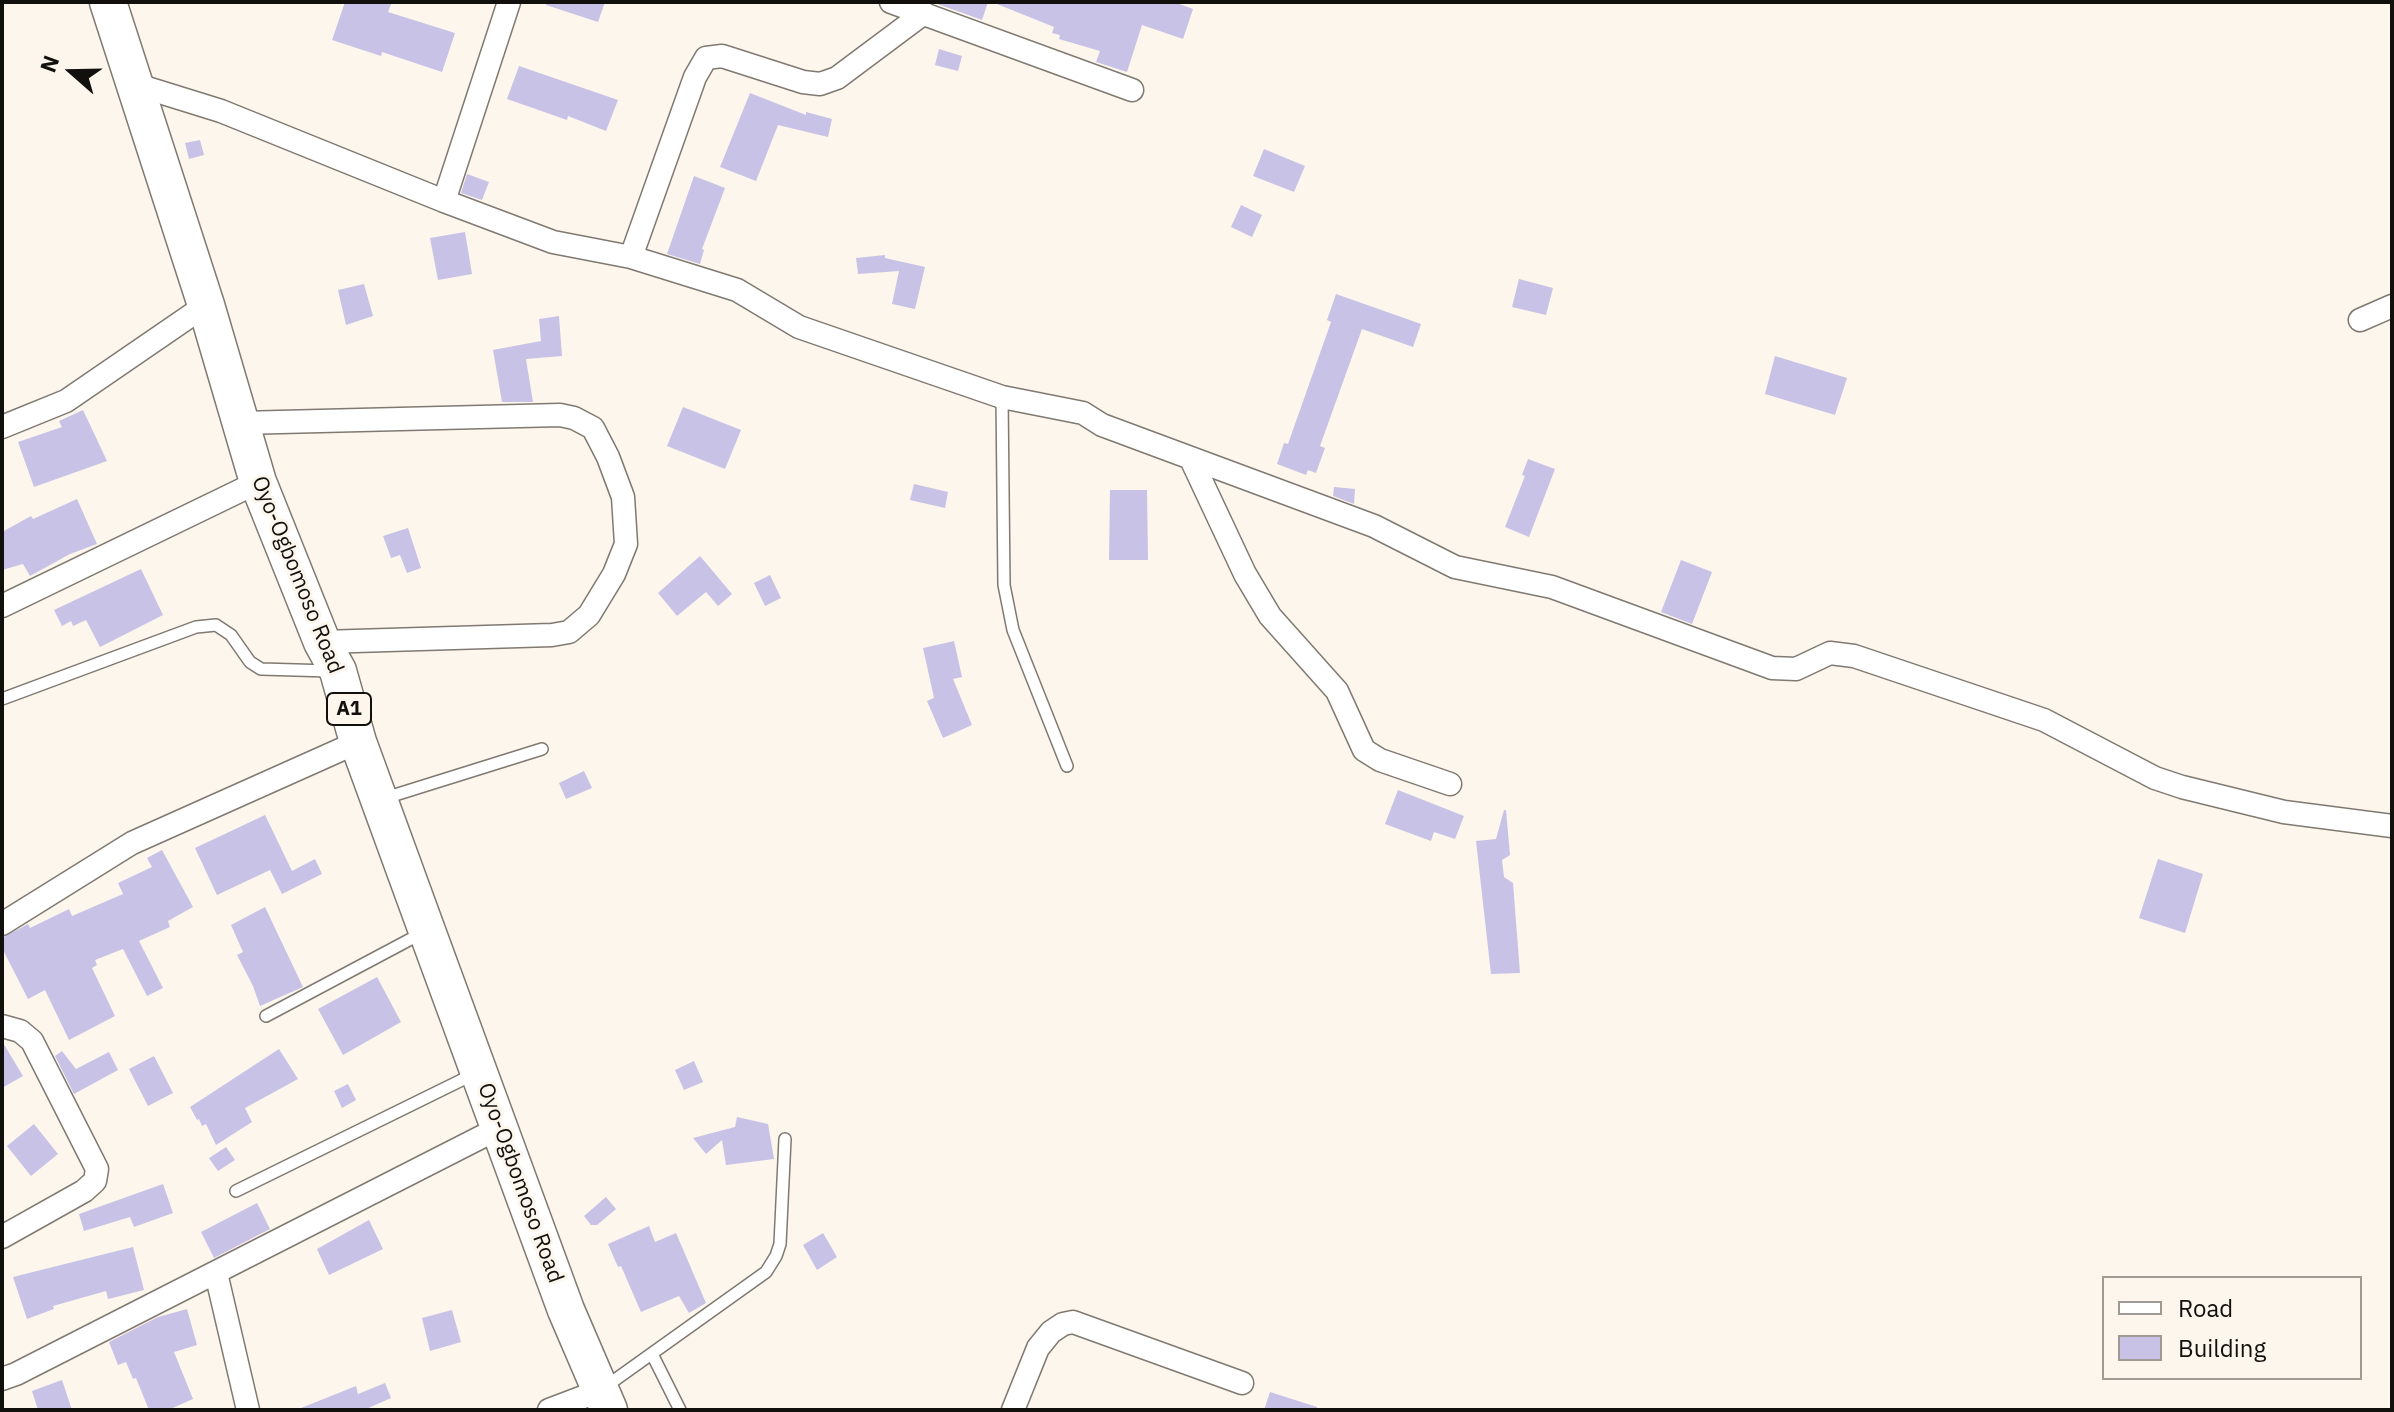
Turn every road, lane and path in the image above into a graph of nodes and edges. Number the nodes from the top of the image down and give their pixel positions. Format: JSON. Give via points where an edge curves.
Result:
{"nodes":[{"id":1,"x":108,"y":2,"type":"edge"},
{"id":2,"x":509,"y":2,"type":"edge"},
{"id":3,"x":891,"y":2,"type":"edge"},
{"id":4,"x":924,"y":13,"type":"junction"},
{"id":5,"x":134,"y":84,"type":"junction"},
{"id":6,"x":1132,"y":90,"type":"dead end"},
{"id":7,"x":444,"y":201,"type":"junction"},
{"id":8,"x":631,"y":257,"type":"junction"},
{"id":9,"x":206,"y":305,"type":"junction"},
{"id":10,"x":2392,"y":306,"type":"edge"},
{"id":11,"x":2360,"y":320,"type":"dead end"},
{"id":12,"x":1002,"y":397,"type":"junction"},
{"id":13,"x":240,"y":423,"type":"junction"},
{"id":14,"x":2,"y":427,"type":"edge"},
{"id":15,"x":1191,"y":459,"type":"junction"},
{"id":16,"x":258,"y":482,"type":"junction"},
{"id":17,"x":2,"y":606,"type":"edge"},
{"id":18,"x":330,"y":656,"type":"junction"},
{"id":19,"x":2,"y":699,"type":"edge"},
{"id":20,"x":358,"y":742,"type":"junction"},
{"id":21,"x":542,"y":749,"type":"dead end"},
{"id":22,"x":1067,"y":766,"type":"dead end"},
{"id":23,"x":1450,"y":784,"type":"dead end"},
{"id":24,"x":379,"y":800,"type":"junction"},
{"id":25,"x":2392,"y":826,"type":"edge"},
{"id":26,"x":2,"y":924,"type":"edge"},
{"id":27,"x":427,"y":931,"type":"junction"},
{"id":28,"x":266,"y":1016,"type":"dead end"},
{"id":29,"x":2,"y":1026,"type":"edge"},
{"id":30,"x":479,"y":1071,"type":"junction"},
{"id":31,"x":499,"y":1128,"type":"junction"},
{"id":32,"x":785,"y":1139,"type":"dead end"},
{"id":33,"x":236,"y":1191,"type":"dead end"},
{"id":34,"x":2,"y":1237,"type":"edge"},
{"id":35,"x":216,"y":1273,"type":"junction"},
{"id":36,"x":652,"y":1354,"type":"junction"},
{"id":37,"x":2,"y":1379,"type":"edge"},
{"id":38,"x":1242,"y":1383,"type":"dead end"},
{"id":39,"x":604,"y":1400,"type":"edge"},
{"id":40,"x":248,"y":1410,"type":"edge"},
{"id":41,"x":549,"y":1410,"type":"edge"},
{"id":42,"x":680,"y":1410,"type":"edge"},
{"id":43,"x":1013,"y":1410,"type":"edge"}],
"edges":[{"from":1,"to":5,"type":"highway","name":"Oyo-Ogbomoso Road","number":"A1"},
{"from":2,"to":7,"type":"street"},
{"from":3,"to":4,"type":"street"},
{"from":4,"to":6,"type":"street"},
{"from":4,"to":8,"type":"street","via":[[837,78],[820,84],[722,56],[706,58]]},
{"from":5,"to":7,"type":"street","via":[[221,111]]},
{"from":5,"to":9,"type":"highway","name":"Oyo-Ogbomoso Road","number":"A1"},
{"from":7,"to":8,"type":"street","via":[[553,242]]},
{"from":8,"to":12,"type":"street","via":[[737,290],[799,327]]},
{"from":9,"to":13,"type":"highway","name":"Oyo-Ogbomoso Road","number":"A1"},
{"from":9,"to":14,"type":"street","via":[[66,401]]},
{"from":10,"to":11,"type":"street"},
{"from":12,"to":15,"type":"street","via":[[1083,413]]},
{"from":12,"to":22,"type":"lane","via":[[1004,585],[1013,630]]},
{"from":13,"to":16,"type":"highway","name":"Oyo-Ogbomoso Road","number":"A1"},
{"from":13,"to":18,"type":"street","via":[[560,415],[593,428],[608,457],[623,497],[626,544],[589,615],[569,632]]},
{"from":15,"to":23,"type":"street","via":[[1245,574],[1270,616],[1337,691],[1364,750]]},
{"from":15,"to":25,"type":"street","via":[[1374,526],[1455,567],[1552,587],[1772,668],[1796,669],[1830,653],[1854,656],[2044,720],[2182,787],[2284,812]]},
{"from":16,"to":17,"type":"street"},
{"from":16,"to":18,"type":"highway","name":"Oyo-Ogbomoso Road","number":"A1"},
{"from":18,"to":19,"type":"lane","via":[[261,669],[216,625],[196,627]]},
{"from":18,"to":20,"type":"highway","name":"Oyo-Ogbomoso Road","number":"A1"},
{"from":20,"to":24,"type":"highway","name":"Oyo-Ogbomoso Road","number":"A1"},
{"from":20,"to":26,"type":"street","via":[[132,843]]},
{"from":21,"to":24,"type":"lane"},
{"from":24,"to":27,"type":"highway","name":"Oyo-Ogbomoso Road","number":"A1"},
{"from":27,"to":28,"type":"lane"},
{"from":27,"to":30,"type":"highway","name":"Oyo-Ogbomoso Road","number":"A1"},
{"from":29,"to":34,"type":"street","via":[[32,1041],[97,1169],[95,1181],[84,1191]]},
{"from":30,"to":31,"type":"highway","name":"Oyo-Ogbomoso Road","number":"A1"},
{"from":30,"to":33,"type":"lane"},
{"from":31,"to":35,"type":"street"},
{"from":31,"to":39,"type":"highway","name":"Oyo-Ogbomoso Road","number":"A1"},
{"from":32,"to":36,"type":"lane","via":[[776,1256],[766,1272]]},
{"from":35,"to":37,"type":"street"},
{"from":35,"to":40,"type":"street"},
{"from":36,"to":39,"type":"lane"},
{"from":36,"to":42,"type":"lane"},
{"from":38,"to":43,"type":"street","via":[[1073,1322],[1051,1332],[1038,1348]]},
{"from":39,"to":41,"type":"street"}]}
